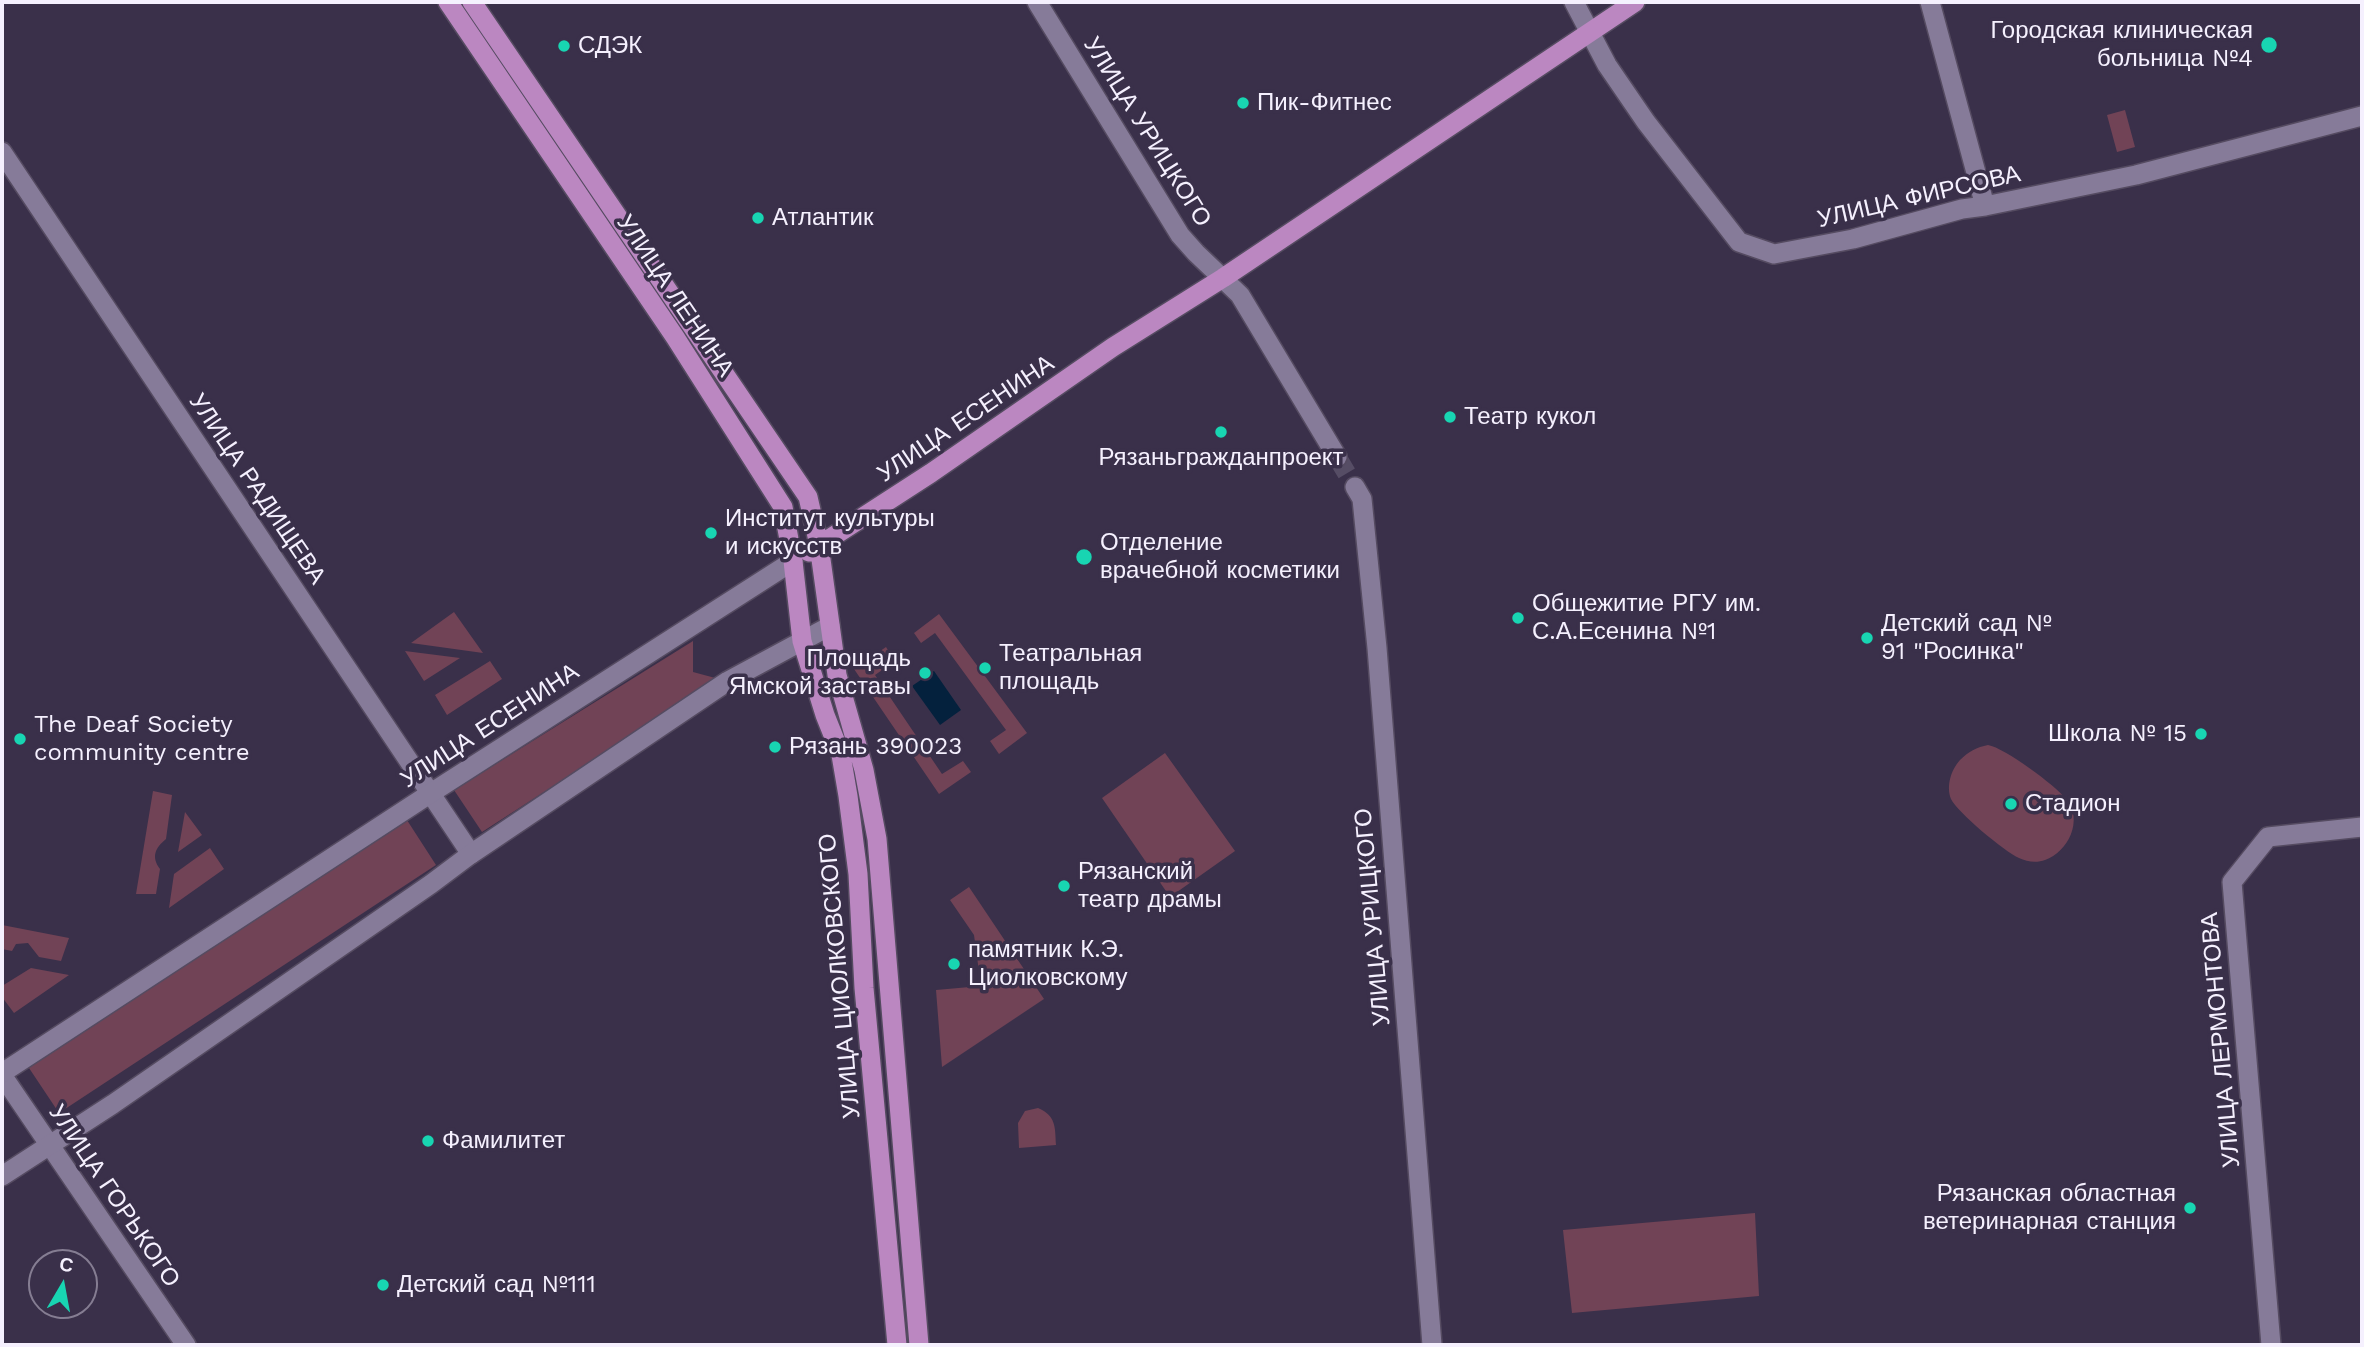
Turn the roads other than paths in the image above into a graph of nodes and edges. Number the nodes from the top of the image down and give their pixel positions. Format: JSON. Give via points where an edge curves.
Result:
{"nodes":[{"id":1,"x":448,"y":2,"type":"edge"},
{"id":2,"x":472,"y":2,"type":"edge"},
{"id":3,"x":1037,"y":2,"type":"edge"},
{"id":4,"x":1574,"y":2,"type":"edge"},
{"id":5,"x":1635,"y":2,"type":"edge"},
{"id":6,"x":1930,"y":2,"type":"edge"},
{"id":7,"x":1589,"y":32,"type":"junction"},
{"id":8,"x":2362,"y":116,"type":"edge"},
{"id":9,"x":2,"y":152,"type":"edge"},
{"id":10,"x":1986,"y":206,"type":"junction"},
{"id":11,"x":1223,"y":278,"type":"junction"},
{"id":12,"x":1337,"y":457,"type":"tunnel mouth"},
{"id":13,"x":1355,"y":487,"type":"tunnel mouth"},
{"id":14,"x":819,"y":545,"type":"junction"},
{"id":15,"x":793,"y":561,"type":"junction"},
{"id":16,"x":830,"y":626,"type":"junction"},
{"id":17,"x":802,"y":641,"type":"junction"},
{"id":18,"x":431,"y":793,"type":"junction"},
{"id":19,"x":2362,"y":827,"type":"edge"},
{"id":20,"x":471,"y":854,"type":"junction"},
{"id":21,"x":2,"y":1074,"type":"edge"},
{"id":22,"x":50,"y":1143,"type":"junction"},
{"id":23,"x":2,"y":1176,"type":"edge"},
{"id":24,"x":186,"y":1345,"type":"edge"},
{"id":25,"x":897,"y":1345,"type":"edge"},
{"id":26,"x":919,"y":1345,"type":"edge"},
{"id":27,"x":1432,"y":1345,"type":"edge"},
{"id":28,"x":2271,"y":1345,"type":"edge"}],
"edges":[{"from":1,"to":15,"type":"main road","name":"УЛИЦА ЛЕНИНА","via":[[675,337],[783,507]]},
{"from":2,"to":14,"type":"main road","name":"УЛИЦА ЛЕНИНА","via":[[808,497]]},
{"from":3,"to":11,"type":"street","name":"УЛИЦА УРИЦКОГО","via":[[1181,235]]},
{"from":4,"to":7,"type":"street","name":"УЛИЦА ФИРСОВА"},
{"from":5,"to":7,"type":"main road","name":"УЛИЦА ЕСЕНИНА"},
{"from":6,"to":10,"type":"street"},
{"from":7,"to":10,"type":"street","name":"УЛИЦА ФИРСОВА","via":[[1646,122],[1739,242],[1774,254]]},
{"from":7,"to":11,"type":"main road","name":"УЛИЦА ЕСЕНИНА"},
{"from":8,"to":10,"type":"street","name":"УЛИЦА ФИРСОВА","via":[[2136,175]]},
{"from":9,"to":18,"type":"street","name":"УЛИЦА РАДИЩЕВА"},
{"from":11,"to":12,"type":"street","name":"УЛИЦА УРИЦКОГО","via":[[1240,295]]},
{"from":11,"to":14,"type":"main road","name":"УЛИЦА ЕСЕНИНА"},
{"from":13,"to":27,"type":"street","name":"УЛИЦА УРИЦКОГО","via":[[1362,499],[1377,649]]},
{"from":14,"to":15,"type":"main road","name":"УЛИЦА ЕСЕНИНА"},
{"from":14,"to":16,"type":"main road","name":"УЛИЦА ЦИОЛКОВСКОГО"},
{"from":15,"to":17,"type":"main road","name":"УЛИЦА ЛЕНИНА"},
{"from":15,"to":18,"type":"street","name":"УЛИЦА ЕСЕНИНА"},
{"from":16,"to":17,"type":"street"},
{"from":16,"to":26,"type":"main road","name":"УЛИЦА ЦИОЛКОВСКОГО","via":[[837,675],[864,770],[877,839]]},
{"from":17,"to":20,"type":"street","via":[[728,681]]},
{"from":17,"to":25,"type":"main road","name":"УЛИЦА ЦИОЛКОВСКОГО","via":[[841,755],[848,796]]},
{"from":18,"to":20,"type":"street","name":"УЛИЦА РАДИЩЕВА"},
{"from":18,"to":21,"type":"street","name":"УЛИЦА ЕСЕНИНА"},
{"from":19,"to":28,"type":"street","name":"УЛИЦА ЛЕРМОНТОВА","via":[[2268,836],[2232,882]]},
{"from":20,"to":22,"type":"street","via":[[124,1097]]},
{"from":21,"to":22,"type":"street","name":"УЛИЦА ГОРЬКОГО"},
{"from":22,"to":23,"type":"street"},
{"from":22,"to":24,"type":"street","name":"УЛИЦА ГОРЬКОГО"}]}
